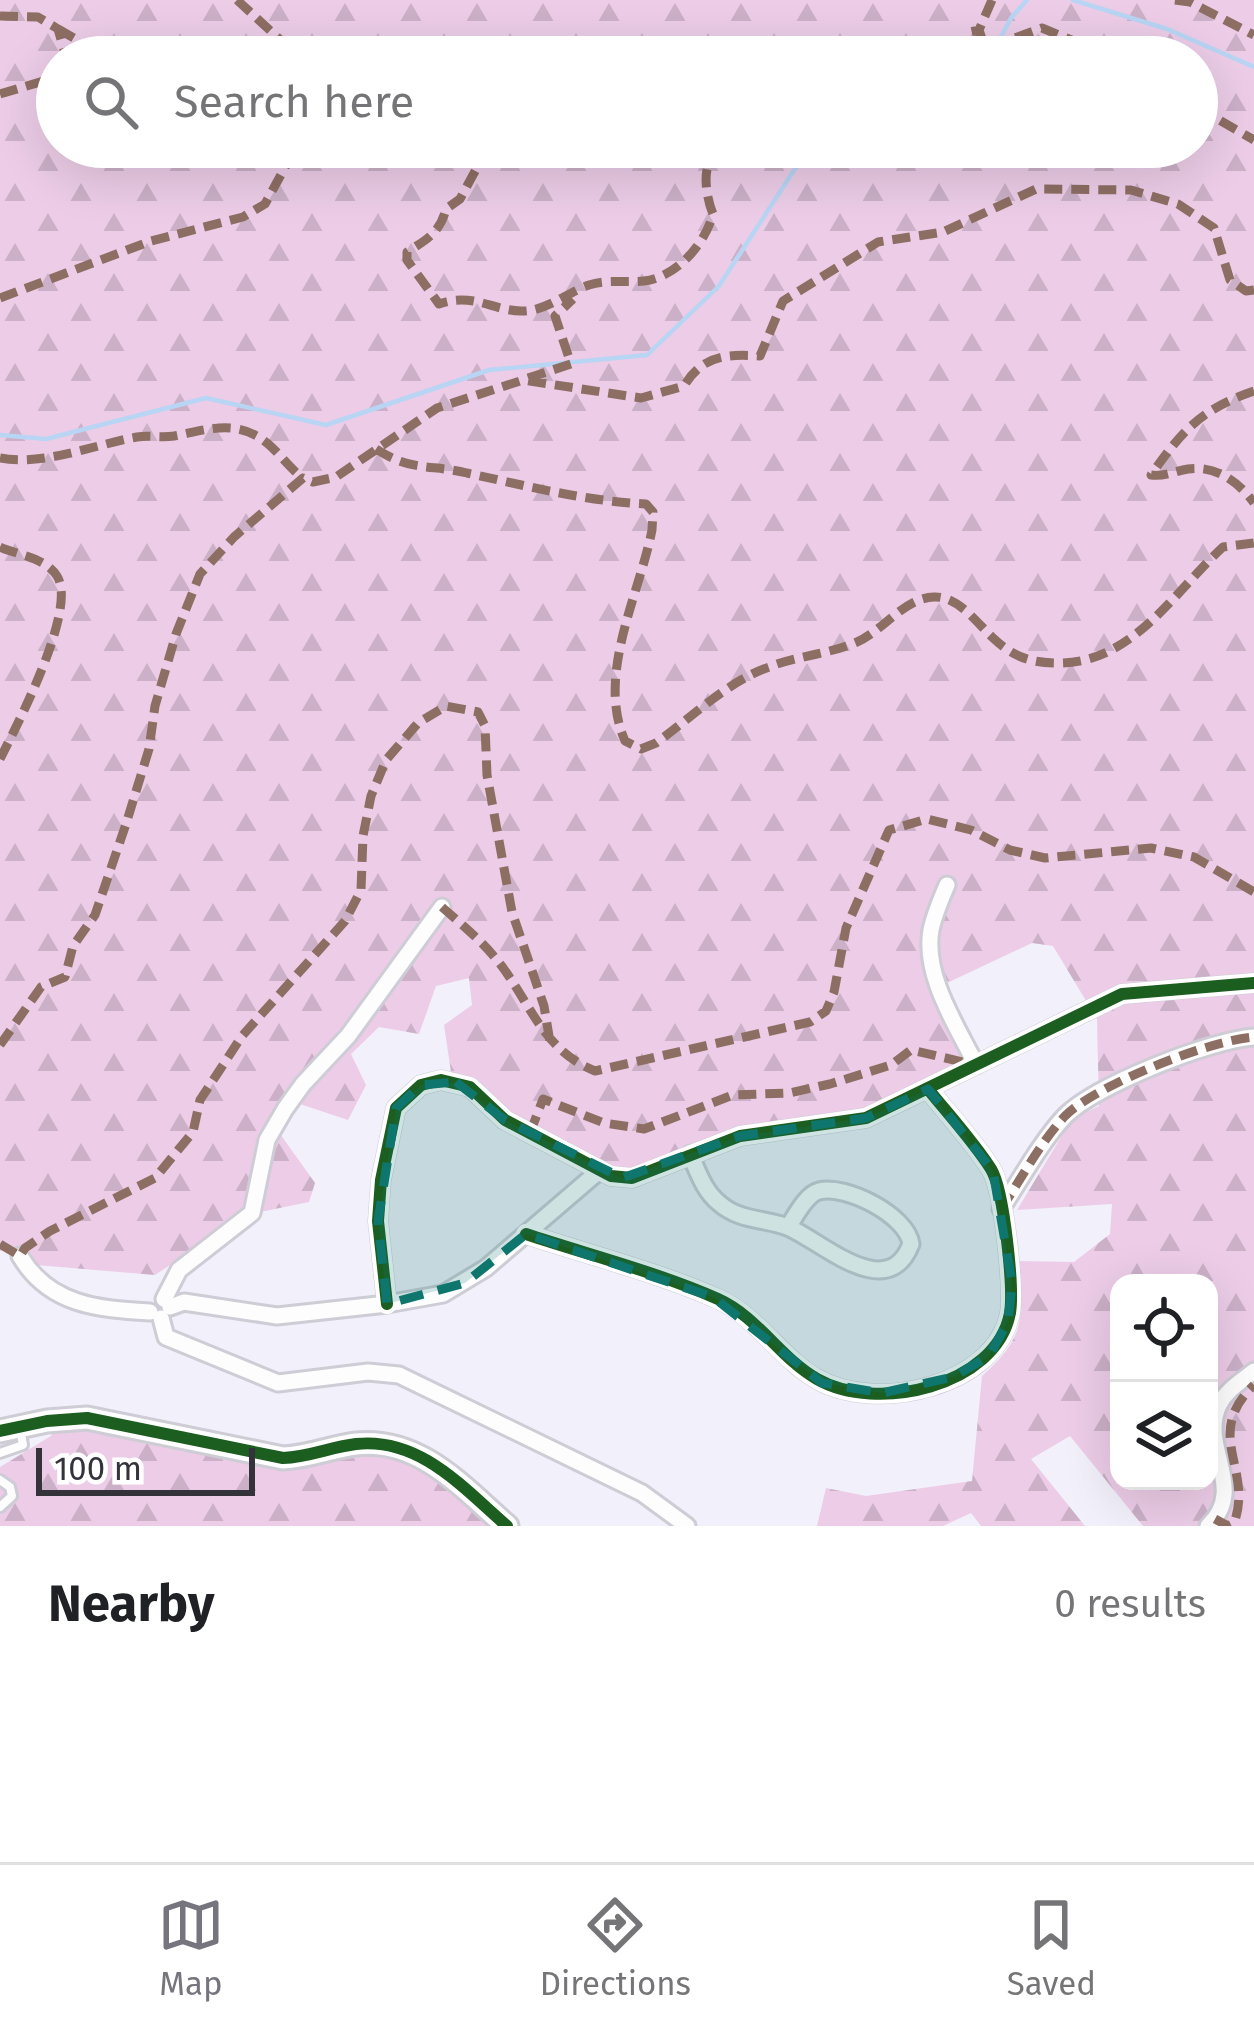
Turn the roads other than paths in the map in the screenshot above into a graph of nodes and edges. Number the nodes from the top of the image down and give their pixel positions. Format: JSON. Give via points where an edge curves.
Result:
{"nodes":[{"id":1,"x":946,"y":885,"type":"dead end"},
{"id":2,"x":442,"y":907,"type":"dead end"},
{"id":3,"x":1254,"y":983,"type":"edge"},
{"id":4,"x":1254,"y":1037,"type":"edge"},
{"id":5,"x":976,"y":1066,"type":"junction"},
{"id":6,"x":928,"y":1089,"type":"junction"},
{"id":7,"x":690,"y":1154,"type":"junction"},
{"id":8,"x":599,"y":1171,"type":"junction"},
{"id":9,"x":1001,"y":1209,"type":"junction"},
{"id":10,"x":788,"y":1227,"type":"junction"},
{"id":11,"x":526,"y":1234,"type":"junction"},
{"id":12,"x":20,"y":1256,"type":"dead end"},
{"id":13,"x":387,"y":1304,"type":"junction"},
{"id":14,"x":161,"y":1309,"type":"junction"},
{"id":15,"x":1254,"y":1371,"type":"edge"},
{"id":16,"x":10,"y":1429,"type":"edge"},
{"id":17,"x":0,"y":1453,"type":"edge"},
{"id":18,"x":0,"y":1480,"type":"edge"},
{"id":19,"x":0,"y":1507,"type":"edge"},
{"id":20,"x":507,"y":1526,"type":"edge"},
{"id":21,"x":687,"y":1526,"type":"edge"},
{"id":22,"x":1208,"y":1526,"type":"edge"}],
"edges":[{"from":1,"to":5,"type":"street","via":[[930,947]]},
{"from":2,"to":14,"type":"street","via":[[285,1109],[268,1139],[252,1213],[179,1270]]},
{"from":3,"to":5,"type":"street","via":[[1122,994]]},
{"from":4,"to":9,"type":"street","via":[[1180,1055],[1078,1105]]},
{"from":5,"to":6,"type":"street"},
{"from":6,"to":7,"type":"street","via":[[866,1118],[740,1136]]},
{"from":6,"to":9,"type":"street","via":[[993,1172]]},
{"from":7,"to":8,"type":"street","via":[[632,1178]]},
{"from":7,"to":10,"type":"street","via":[[723,1207]]},
{"from":8,"to":11,"type":"street"},
{"from":8,"to":13,"type":"street","via":[[505,1120],[470,1087],[441,1080],[412,1090],[396,1108],[381,1180]]},
{"from":9,"to":11,"type":"street","via":[[1012,1302],[1000,1342],[971,1369],[906,1391],[822,1382],[742,1312],[713,1297]]},
{"from":10,"to":10,"type":"street","via":[[812,1194],[836,1192],[903,1221],[911,1244],[895,1265],[863,1269]]},
{"from":11,"to":13,"type":"street","via":[[465,1283]]},
{"from":12,"to":14,"type":"street","via":[[38,1283],[61,1295]]},
{"from":13,"to":14,"type":"street","via":[[277,1316],[184,1302]]},
{"from":14,"to":21,"type":"street","via":[[166,1337],[278,1383],[399,1375],[642,1493]]},
{"from":15,"to":22,"type":"street","via":[[1227,1393],[1214,1419],[1226,1490]]},
{"from":16,"to":17,"type":"lane","via":[[23,1445]]},
{"from":16,"to":20,"type":"main road","via":[[87,1418],[283,1458],[366,1443],[402,1448]]},
{"from":18,"to":19,"type":"lane","via":[[13,1496]]}]}
